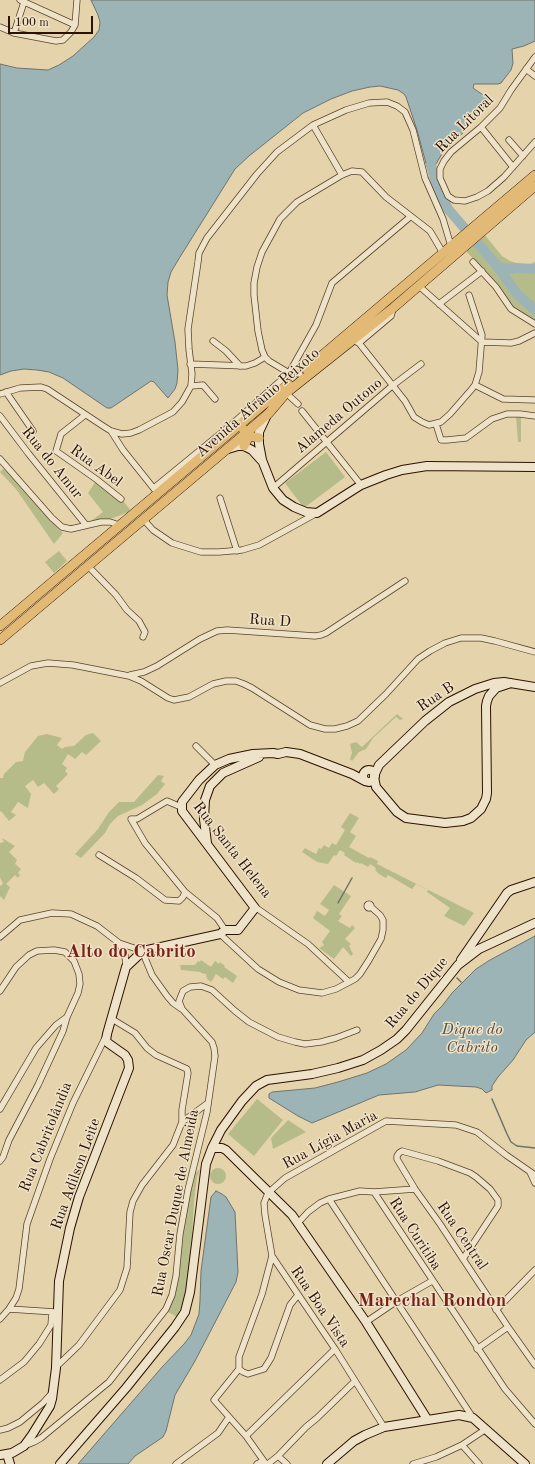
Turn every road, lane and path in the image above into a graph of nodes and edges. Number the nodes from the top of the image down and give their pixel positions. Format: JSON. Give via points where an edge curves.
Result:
{"nodes":[{"id":1,"x":77,"y":0,"type":"edge"},
{"id":2,"x":22,"y":1,"type":"edge"},
{"id":3,"x":75,"y":25,"type":"junction"},
{"id":4,"x":0,"y":27,"type":"edge"},
{"id":5,"x":14,"y":33,"type":"junction"},
{"id":6,"x":535,"y":57,"type":"edge"},
{"id":7,"x":526,"y":69,"type":"junction"},
{"id":8,"x":535,"y":76,"type":"edge"},
{"id":9,"x":313,"y":125,"type":"junction"},
{"id":10,"x":481,"y":127,"type":"junction"},
{"id":11,"x":508,"y":140,"type":"dead end"},
{"id":12,"x":535,"y":142,"type":"edge"},
{"id":13,"x":523,"y":156,"type":"junction"},
{"id":14,"x":513,"y":167,"type":"junction"},
{"id":15,"x":342,"y":175,"type":"junction"},
{"id":16,"x":535,"y":175,"type":"edge"},
{"id":17,"x":535,"y":186,"type":"edge"},
{"id":18,"x":410,"y":217,"type":"junction"},
{"id":19,"x":482,"y":225,"type":"junction"},
{"id":20,"x":456,"y":246,"type":"junction"},
{"id":21,"x":443,"y":253,"type":"junction"},
{"id":22,"x":473,"y":262,"type":"dead end"},
{"id":23,"x":482,"y":271,"type":"junction"},
{"id":24,"x":419,"y":286,"type":"junction"},
{"id":25,"x":469,"y":295,"type":"dead end"},
{"id":26,"x":440,"y":304,"type":"junction"},
{"id":27,"x":535,"y":324,"type":"edge"},
{"id":28,"x":535,"y":333,"type":"edge"},
{"id":29,"x":213,"y":341,"type":"dead end"},
{"id":30,"x":356,"y":342,"type":"junction"},
{"id":31,"x":482,"y":342,"type":"junction"},
{"id":32,"x":266,"y":357,"type":"junction"},
{"id":33,"x":190,"y":364,"type":"junction"},
{"id":34,"x":421,"y":364,"type":"dead end"},
{"id":35,"x":240,"y":366,"type":"junction"},
{"id":36,"x":288,"y":373,"type":"junction"},
{"id":37,"x":300,"y":374,"type":"junction"},
{"id":38,"x":475,"y":385,"type":"junction"},
{"id":39,"x":191,"y":386,"type":"junction"},
{"id":40,"x":392,"y":386,"type":"junction"},
{"id":41,"x":3,"y":393,"type":"edge"},
{"id":42,"x":286,"y":394,"type":"junction"},
{"id":43,"x":215,"y":399,"type":"dead end"},
{"id":44,"x":535,"y":400,"type":"edge"},
{"id":45,"x":298,"y":404,"type":"dead end"},
{"id":46,"x":302,"y":410,"type":"dead end"},
{"id":47,"x":269,"y":413,"type":"junction"},
{"id":48,"x":85,"y":415,"type":"junction"},
{"id":49,"x":0,"y":416,"type":"edge"},
{"id":50,"x":535,"y":416,"type":"edge"},
{"id":51,"x":436,"y":424,"type":"junction"},
{"id":52,"x":239,"y":425,"type":"junction"},
{"id":53,"x":33,"y":431,"type":"dead end"},
{"id":54,"x":111,"y":431,"type":"junction"},
{"id":55,"x":248,"y":435,"type":"junction"},
{"id":56,"x":258,"y":438,"type":"junction"},
{"id":57,"x":327,"y":442,"type":"junction"},
{"id":58,"x":244,"y":446,"type":"junction"},
{"id":59,"x":227,"y":449,"type":"junction"},
{"id":60,"x":0,"y":459,"type":"edge"},
{"id":61,"x":262,"y":460,"type":"junction"},
{"id":62,"x":535,"y":467,"type":"edge"},
{"id":63,"x":360,"y":485,"type":"junction"},
{"id":64,"x":273,"y":488,"type":"junction"},
{"id":65,"x":156,"y":491,"type":"junction"},
{"id":66,"x":220,"y":498,"type":"dead end"},
{"id":67,"x":121,"y":499,"type":"dead end"},
{"id":68,"x":317,"y":513,"type":"junction"},
{"id":69,"x":143,"y":520,"type":"junction"},
{"id":70,"x":86,"y":525,"type":"junction"},
{"id":71,"x":119,"y":525,"type":"junction"},
{"id":72,"x":237,"y":551,"type":"junction"},
{"id":73,"x":88,"y":566,"type":"junction"},
{"id":74,"x":404,"y":581,"type":"dead end"},
{"id":75,"x":0,"y":626,"type":"edge"},
{"id":76,"x":142,"y":637,"type":"dead end"},
{"id":77,"x":0,"y":640,"type":"edge"},
{"id":78,"x":535,"y":652,"type":"edge"},
{"id":79,"x":129,"y":676,"type":"junction"},
{"id":80,"x":0,"y":683,"type":"edge"},
{"id":81,"x":510,"y":683,"type":"junction"},
{"id":82,"x":535,"y":687,"type":"edge"},
{"id":83,"x":196,"y":746,"type":"dead end"},
{"id":84,"x":267,"y":754,"type":"junction"},
{"id":85,"x":231,"y":758,"type":"junction"},
{"id":86,"x":215,"y":765,"type":"junction"},
{"id":87,"x":379,"y":765,"type":"junction"},
{"id":88,"x":234,"y":767,"type":"junction"},
{"id":89,"x":366,"y":771,"type":"junction"},
{"id":90,"x":352,"y":774,"type":"junction"},
{"id":91,"x":374,"y":777,"type":"junction"},
{"id":92,"x":366,"y":781,"type":"junction"},
{"id":93,"x":376,"y":787,"type":"junction"},
{"id":94,"x":181,"y":807,"type":"junction"},
{"id":95,"x":208,"y":846,"type":"junction"},
{"id":96,"x":99,"y":854,"type":"dead end"},
{"id":97,"x":535,"y":882,"type":"edge"},
{"id":98,"x":185,"y":892,"type":"junction"},
{"id":99,"x":255,"y":907,"type":"junction"},
{"id":100,"x":371,"y":907,"type":"dead end"},
{"id":101,"x":535,"y":923,"type":"edge"},
{"id":102,"x":223,"y":932,"type":"junction"},
{"id":103,"x":479,"y":934,"type":"junction"},
{"id":104,"x":0,"y":937,"type":"edge"},
{"id":105,"x":119,"y":943,"type":"junction"},
{"id":106,"x":488,"y":945,"type":"junction"},
{"id":107,"x":143,"y":951,"type":"junction"},
{"id":108,"x":458,"y":965,"type":"junction"},
{"id":109,"x":126,"y":967,"type":"junction"},
{"id":110,"x":349,"y":982,"type":"junction"},
{"id":111,"x":0,"y":991,"type":"edge"},
{"id":112,"x":183,"y":1010,"type":"junction"},
{"id":113,"x":67,"y":1017,"type":"junction"},
{"id":114,"x":112,"y":1019,"type":"junction"},
{"id":115,"x":357,"y":1030,"type":"dead end"},
{"id":116,"x":107,"y":1034,"type":"junction"},
{"id":117,"x":208,"y":1103,"type":"junction"},
{"id":118,"x":0,"y":1109,"type":"edge"},
{"id":119,"x":182,"y":1122,"type":"junction"},
{"id":120,"x":221,"y":1130,"type":"junction"},
{"id":121,"x":212,"y":1148,"type":"junction"},
{"id":122,"x":226,"y":1150,"type":"junction"},
{"id":123,"x":0,"y":1161,"type":"edge"},
{"id":124,"x":529,"y":1170,"type":"junction"},
{"id":125,"x":535,"y":1175,"type":"edge"},
{"id":126,"x":535,"y":1183,"type":"edge"},
{"id":127,"x":415,"y":1189,"type":"junction"},
{"id":128,"x":269,"y":1192,"type":"junction"},
{"id":129,"x":374,"y":1192,"type":"junction"},
{"id":130,"x":329,"y":1199,"type":"junction"},
{"id":131,"x":298,"y":1223,"type":"junction"},
{"id":132,"x":272,"y":1256,"type":"junction"},
{"id":133,"x":463,"y":1259,"type":"junction"},
{"id":134,"x":534,"y":1272,"type":"edge"},
{"id":135,"x":432,"y":1281,"type":"junction"},
{"id":136,"x":298,"y":1295,"type":"junction"},
{"id":137,"x":397,"y":1301,"type":"junction"},
{"id":138,"x":9,"y":1309,"type":"junction"},
{"id":139,"x":496,"y":1310,"type":"junction"},
{"id":140,"x":54,"y":1312,"type":"junction"},
{"id":141,"x":0,"y":1319,"type":"edge"},
{"id":142,"x":366,"y":1322,"type":"junction"},
{"id":143,"x":508,"y":1327,"type":"junction"},
{"id":144,"x":477,"y":1349,"type":"junction"},
{"id":145,"x":335,"y":1350,"type":"junction"},
{"id":146,"x":535,"y":1365,"type":"edge"},
{"id":147,"x":56,"y":1368,"type":"junction"},
{"id":148,"x":239,"y":1369,"type":"junction"},
{"id":149,"x":0,"y":1380,"type":"edge"},
{"id":150,"x":355,"y":1381,"type":"junction"},
{"id":151,"x":54,"y":1391,"type":"junction"},
{"id":152,"x":229,"y":1417,"type":"junction"},
{"id":153,"x":473,"y":1418,"type":"junction"},
{"id":154,"x":427,"y":1419,"type":"junction"},
{"id":155,"x":535,"y":1424,"type":"edge"},
{"id":156,"x":384,"y":1427,"type":"junction"},
{"id":157,"x":486,"y":1429,"type":"junction"},
{"id":158,"x":0,"y":1430,"type":"edge"},
{"id":159,"x":246,"y":1436,"type":"junction"},
{"id":160,"x":462,"y":1445,"type":"junction"},
{"id":161,"x":24,"y":1446,"type":"junction"},
{"id":162,"x":4,"y":1455,"type":"edge"},
{"id":163,"x":278,"y":1456,"type":"junction"},
{"id":164,"x":10,"y":1464,"type":"edge"},
{"id":165,"x":60,"y":1464,"type":"edge"},
{"id":166,"x":176,"y":1464,"type":"edge"},
{"id":167,"x":257,"y":1464,"type":"edge"},
{"id":168,"x":267,"y":1464,"type":"edge"},
{"id":169,"x":287,"y":1464,"type":"edge"},
{"id":170,"x":327,"y":1464,"type":"edge"},
{"id":171,"x":413,"y":1464,"type":"edge"},
{"id":172,"x":479,"y":1464,"type":"edge"},
{"id":173,"x":526,"y":1464,"type":"edge"}],
"edges":[{"from":1,"to":3,"type":"street"},
{"from":2,"to":3,"type":"street"},
{"from":2,"to":5,"type":"street"},
{"from":3,"to":5,"type":"street","via":[[65,39],[60,41]]},
{"from":4,"to":5,"type":"street"},
{"from":6,"to":7,"type":"street","name":"Rua Litoral"},
{"from":7,"to":8,"type":"street"},
{"from":7,"to":10,"type":"street","name":"Rua Litoral","via":[[500,108]]},
{"from":9,"to":15,"type":"street"},
{"from":9,"to":20,"type":"street","via":[[346,110],[373,102],[387,102],[401,109],[408,116],[414,130],[424,173]]},
{"from":9,"to":33,"type":"street","via":[[268,161],[207,238],[200,253],[190,316]]},
{"from":10,"to":14,"type":"street"},
{"from":10,"to":14,"type":"street","name":"Rua Litoral","via":[[450,153],[441,168],[441,179],[448,196],[460,201],[477,197],[488,191]]},
{"from":11,"to":13,"type":"street"},
{"from":12,"to":13,"type":"street"},
{"from":13,"to":14,"type":"street"},
{"from":15,"to":18,"type":"street","via":[[352,171],[362,172],[384,196]]},
{"from":15,"to":32,"type":"street","via":[[288,209],[262,252],[254,283],[254,295],[258,331]]},
{"from":16,"to":19,"type":"main road","name":"Avenida Afrânio Peixoto"},
{"from":17,"to":19,"type":"main road","name":"Avenida Afrânio Peixoto"},
{"from":18,"to":21,"type":"street","via":[[431,233]]},
{"from":18,"to":36,"type":"street","via":[[332,283],[316,326]]},
{"from":19,"to":20,"type":"main road","name":"Avenida Afrânio Peixoto"},
{"from":20,"to":21,"type":"main road","name":"Avenida Afrânio Peixoto"},
{"from":20,"to":24,"type":"main road","name":"Avenida Afrânio Peixoto"},
{"from":21,"to":37,"type":"main road","name":"Avenida Afrânio Peixoto"},
{"from":22,"to":23,"type":"street"},
{"from":23,"to":26,"type":"street"},
{"from":23,"to":27,"type":"street","via":[[496,286],[511,309]]},
{"from":24,"to":26,"type":"street"},
{"from":24,"to":30,"type":"main road","name":"Avenida Afrânio Peixoto"},
{"from":25,"to":31,"type":"street"},
{"from":26,"to":31,"type":"street"},
{"from":28,"to":31,"type":"street","via":[[519,342]]},
{"from":29,"to":35,"type":"street"},
{"from":30,"to":40,"type":"street"},
{"from":30,"to":42,"type":"main road","name":"Avenida Afrânio Peixoto"},
{"from":31,"to":38,"type":"street"},
{"from":32,"to":35,"type":"street","via":[[253,364]]},
{"from":32,"to":36,"type":"street"},
{"from":33,"to":35,"type":"street"},
{"from":33,"to":39,"type":"street"},
{"from":34,"to":40,"type":"street","name":"Alameda Outono"},
{"from":36,"to":37,"type":"street"},
{"from":36,"to":65,"type":"street"},
{"from":37,"to":52,"type":"main road","name":"Avenida Afrânio Peixoto"},
{"from":38,"to":44,"type":"street","via":[[503,399]]},
{"from":38,"to":51,"type":"street","via":[[445,419]]},
{"from":39,"to":43,"type":"street","via":[[203,385]]},
{"from":39,"to":54,"type":"street","via":[[173,412],[131,433]]},
{"from":40,"to":51,"type":"street","via":[[414,417],[428,425]]},
{"from":40,"to":57,"type":"street","name":"Alameda Outono"},
{"from":41,"to":48,"type":"street","via":[[28,387],[47,389]]},
{"from":41,"to":53,"type":"street"},
{"from":42,"to":45,"type":"street"},
{"from":42,"to":47,"type":"main road","name":"Avenida Afrânio Peixoto"},
{"from":46,"to":57,"type":"street"},
{"from":47,"to":55,"type":"main road","name":"Avenida Afrânio Peixoto"},
{"from":47,"to":56,"type":"street","via":[[261,426]]},
{"from":48,"to":54,"type":"street"},
{"from":48,"to":67,"type":"street","name":"Rua Abel","via":[[61,434],[56,452]]},
{"from":49,"to":70,"type":"street","name":"Rua do Amur"},
{"from":50,"to":51,"type":"street","via":[[506,414],[492,419],[466,438],[441,440]]},
{"from":52,"to":55,"type":"main road"},
{"from":52,"to":65,"type":"main road","name":"Avenida Afrânio Peixoto"},
{"from":54,"to":65,"type":"street"},
{"from":55,"to":56,"type":"main road"},
{"from":55,"to":58,"type":"main road"},
{"from":55,"to":59,"type":"main road","name":"Avenida Afrânio Peixoto"},
{"from":56,"to":61,"type":"street"},
{"from":57,"to":63,"type":"street"},
{"from":57,"to":64,"type":"street","name":"Alameda Outono"},
{"from":58,"to":59,"type":"street"},
{"from":58,"to":61,"type":"street"},
{"from":59,"to":69,"type":"main road","name":"Avenida Afrânio Peixoto"},
{"from":60,"to":70,"type":"street","via":[[59,525],[71,529]]},
{"from":61,"to":64,"type":"street"},
{"from":62,"to":63,"type":"street","via":[[418,467],[394,472]]},
{"from":63,"to":68,"type":"street"},
{"from":64,"to":68,"type":"street","via":[[288,504],[300,510]]},
{"from":65,"to":71,"type":"main road","name":"Avenida Afrânio Peixoto"},
{"from":66,"to":72,"type":"street"},
{"from":68,"to":72,"type":"street","via":[[259,545]]},
{"from":69,"to":72,"type":"street","via":[[164,538],[180,546],[201,552]]},
{"from":69,"to":73,"type":"main road","name":"Avenida Afrânio Peixoto"},
{"from":70,"to":71,"type":"street","via":[[110,522]]},
{"from":71,"to":75,"type":"main road","name":"Avenida Afrânio Peixoto"},
{"from":73,"to":76,"type":"street","via":[[139,621],[145,632]]},
{"from":73,"to":77,"type":"main road","name":"Avenida Afrânio Peixoto"},
{"from":74,"to":79,"type":"street","name":"Rua D","via":[[320,635],[216,631],[157,666]]},
{"from":78,"to":79,"type":"street","via":[[481,638],[461,638],[445,643],[418,659],[358,721],[330,729],[310,724],[240,682],[217,683],[206,686],[189,697],[174,700]]},
{"from":79,"to":80,"type":"street","via":[[48,663],[31,666]]},
{"from":81,"to":82,"type":"street","name":"Rua B"},
{"from":81,"to":87,"type":"street","name":"Rua B","via":[[499,682],[481,686],[449,702]]},
{"from":81,"to":93,"type":"street","via":[[496,688],[487,701],[487,793],[474,816],[463,821],[445,822],[406,818],[397,812]]},
{"from":83,"to":86,"type":"street"},
{"from":84,"to":85,"type":"street"},
{"from":84,"to":88,"type":"street"},
{"from":84,"to":90,"type":"street","via":[[300,754]]},
{"from":85,"to":86,"type":"street"},
{"from":85,"to":88,"type":"street"},
{"from":86,"to":94,"type":"street","via":[[199,780]]},
{"from":87,"to":89,"type":"street"},
{"from":87,"to":91,"type":"street","name":"Rua B"},
{"from":88,"to":95,"type":"street","via":[[216,779],[207,793],[204,819]]},
{"from":89,"to":90,"type":"street"},
{"from":89,"to":91,"type":"street","via":[[371,771]]},
{"from":89,"to":92,"type":"street","via":[[363,775]]},
{"from":90,"to":92,"type":"street"},
{"from":91,"to":92,"type":"street","via":[[372,781]]},
{"from":91,"to":93,"type":"street"},
{"from":92,"to":93,"type":"street"},
{"from":94,"to":95,"type":"street","name":"Rua Santa Helena"},
{"from":94,"to":98,"type":"street","name":"Rua Santa Helena","via":[[168,801],[137,819],[132,819],[138,833]]},
{"from":95,"to":99,"type":"street","name":"Rua Santa Helena"},
{"from":96,"to":98,"type":"street","via":[[165,900],[180,901]]},
{"from":97,"to":103,"type":"street","via":[[508,892]]},
{"from":98,"to":102,"type":"street","via":[[217,918]]},
{"from":99,"to":102,"type":"street","via":[[240,930]]},
{"from":99,"to":110,"type":"street","name":"Rua Santa Helena","via":[[308,944]]},
{"from":100,"to":110,"type":"street","via":[[383,920],[381,939],[362,972]]},
{"from":101,"to":106,"type":"street","name":"Rua do Dique"},
{"from":102,"to":107,"type":"street"},
{"from":102,"to":110,"type":"street","via":[[258,969],[287,986],[322,993]]},
{"from":103,"to":106,"type":"street"},
{"from":103,"to":108,"type":"street"},
{"from":104,"to":105,"type":"street","via":[[20,920],[65,913],[92,923]]},
{"from":105,"to":107,"type":"street"},
{"from":105,"to":109,"type":"street","via":[[125,955]]},
{"from":106,"to":108,"type":"street","name":"Rua do Dique"},
{"from":107,"to":109,"type":"street"},
{"from":107,"to":112,"type":"street","name":"Rua Oscar Duque de Almeida","via":[[155,979],[173,1003]]},
{"from":108,"to":120,"type":"street","name":"Rua do Dique","via":[[397,1039],[363,1060],[312,1074],[273,1078],[263,1082],[242,1101]]},
{"from":109,"to":114,"type":"street","name":"Rua Cabritolândia"},
{"from":111,"to":113,"type":"street","via":[[16,967],[31,953],[42,950],[62,951],[73,959],[80,977],[78,993]]},
{"from":112,"to":115,"type":"street","via":[[179,1001],[183,991],[192,986],[201,986],[212,990],[249,1022],[294,1042],[321,1042]]},
{"from":112,"to":117,"type":"street","name":"Rua Oscar Duque de Almeida","via":[[214,1045],[215,1056]]},
{"from":113,"to":118,"type":"street","via":[[56,1025],[36,1048]]},
{"from":113,"to":123,"type":"street","via":[[38,1085]]},
{"from":114,"to":116,"type":"street","name":"Rua Cabritolândia"},
{"from":114,"to":119,"type":"street","via":[[135,1033],[156,1055],[187,1069]]},
{"from":116,"to":138,"type":"street","name":"Rua Cabritolândia","via":[[73,1103],[30,1214],[19,1289]]},
{"from":116,"to":140,"type":"street","name":"Rua Adilson Leite","via":[[107,1043],[125,1055],[129,1068],[79,1197],[70,1228]]},
{"from":117,"to":119,"type":"street"},
{"from":117,"to":161,"type":"street","name":"Rua Oscar Duque de Almeida","via":[[188,1190],[176,1276],[166,1309],[109,1382],[41,1438]]},
{"from":119,"to":147,"type":"street","via":[[173,1145],[133,1201],[126,1275],[120,1290],[79,1345]]},
{"from":120,"to":121,"type":"street","name":"Rua do Dique"},
{"from":120,"to":122,"type":"street"},
{"from":121,"to":122,"type":"street"},
{"from":121,"to":165,"type":"street","name":"Rua do Dique","via":[[204,1172],[190,1292],[185,1312],[126,1388]]},
{"from":122,"to":128,"type":"street"},
{"from":124,"to":125,"type":"street","name":"Rua Lígia Maria"},
{"from":124,"to":126,"type":"street"},
{"from":124,"to":128,"type":"street","name":"Rua Lígia Maria","via":[[484,1136],[471,1130],[453,1125],[386,1122],[285,1178]]},
{"from":127,"to":129,"type":"street"},
{"from":127,"to":133,"type":"street","name":"Rua Central"},
{"from":127,"to":133,"type":"street","name":"Rua Central","via":[[397,1159],[402,1151],[476,1177],[498,1200],[498,1206]]},
{"from":128,"to":131,"type":"street"},
{"from":128,"to":132,"type":"street","name":"Rua Boa Vista","via":[[265,1200],[265,1215]]},
{"from":129,"to":130,"type":"street","via":[[360,1192]]},
{"from":129,"to":135,"type":"street","name":"Rua Curitiba"},
{"from":130,"to":131,"type":"street","via":[[308,1212]]},
{"from":130,"to":137,"type":"street"},
{"from":131,"to":142,"type":"street"},
{"from":132,"to":136,"type":"street","name":"Rua Boa Vista"},
{"from":132,"to":148,"type":"street","via":[[240,1357]]},
{"from":133,"to":139,"type":"street","name":"Rua Central"},
{"from":134,"to":139,"type":"street"},
{"from":135,"to":137,"type":"street"},
{"from":135,"to":144,"type":"street","name":"Rua Curitiba"},
{"from":136,"to":145,"type":"street","name":"Rua Boa Vista"},
{"from":136,"to":148,"type":"street","via":[[290,1305],[271,1358],[264,1369],[248,1374]]},
{"from":137,"to":142,"type":"street"},
{"from":137,"to":153,"type":"street"},
{"from":138,"to":140,"type":"street"},
{"from":138,"to":141,"type":"street","name":"Rua Cabritolândia"},
{"from":139,"to":143,"type":"street","name":"Rua Central"},
{"from":140,"to":147,"type":"street","name":"Rua Adilson Leite"},
{"from":140,"to":149,"type":"street","via":[[51,1325],[39,1344],[24,1362]]},
{"from":142,"to":154,"type":"street"},
{"from":143,"to":144,"type":"street"},
{"from":143,"to":146,"type":"street","name":"Rua Central"},
{"from":144,"to":155,"type":"street","name":"Rua Curitiba","via":[[505,1389]]},
{"from":145,"to":150,"type":"street","name":"Rua Boa Vista"},
{"from":145,"to":159,"type":"street"},
{"from":147,"to":151,"type":"street","name":"Rua Adilson Leite"},
{"from":148,"to":152,"type":"street","via":[[214,1400]]},
{"from":150,"to":156,"type":"street","name":"Rua Boa Vista"},
{"from":150,"to":163,"type":"street"},
{"from":151,"to":158,"type":"street","via":[[20,1422]]},
{"from":151,"to":161,"type":"street","name":"Rua Adilson Leite","via":[[50,1406]]},
{"from":152,"to":159,"type":"street"},
{"from":152,"to":166,"type":"street","via":[[218,1433]]},
{"from":153,"to":154,"type":"street","via":[[459,1415]]},
{"from":153,"to":157,"type":"street"},
{"from":154,"to":156,"type":"street"},
{"from":156,"to":170,"type":"street","via":[[360,1437]]},
{"from":157,"to":160,"type":"street"},
{"from":157,"to":173,"type":"street"},
{"from":159,"to":168,"type":"street"},
{"from":160,"to":171,"type":"street"},
{"from":160,"to":172,"type":"street"},
{"from":161,"to":162,"type":"street"},
{"from":162,"to":164,"type":"street"},
{"from":163,"to":168,"type":"street"},
{"from":163,"to":169,"type":"street"},
{"from":167,"to":168,"type":"street","via":[[263,1461]]}]}
